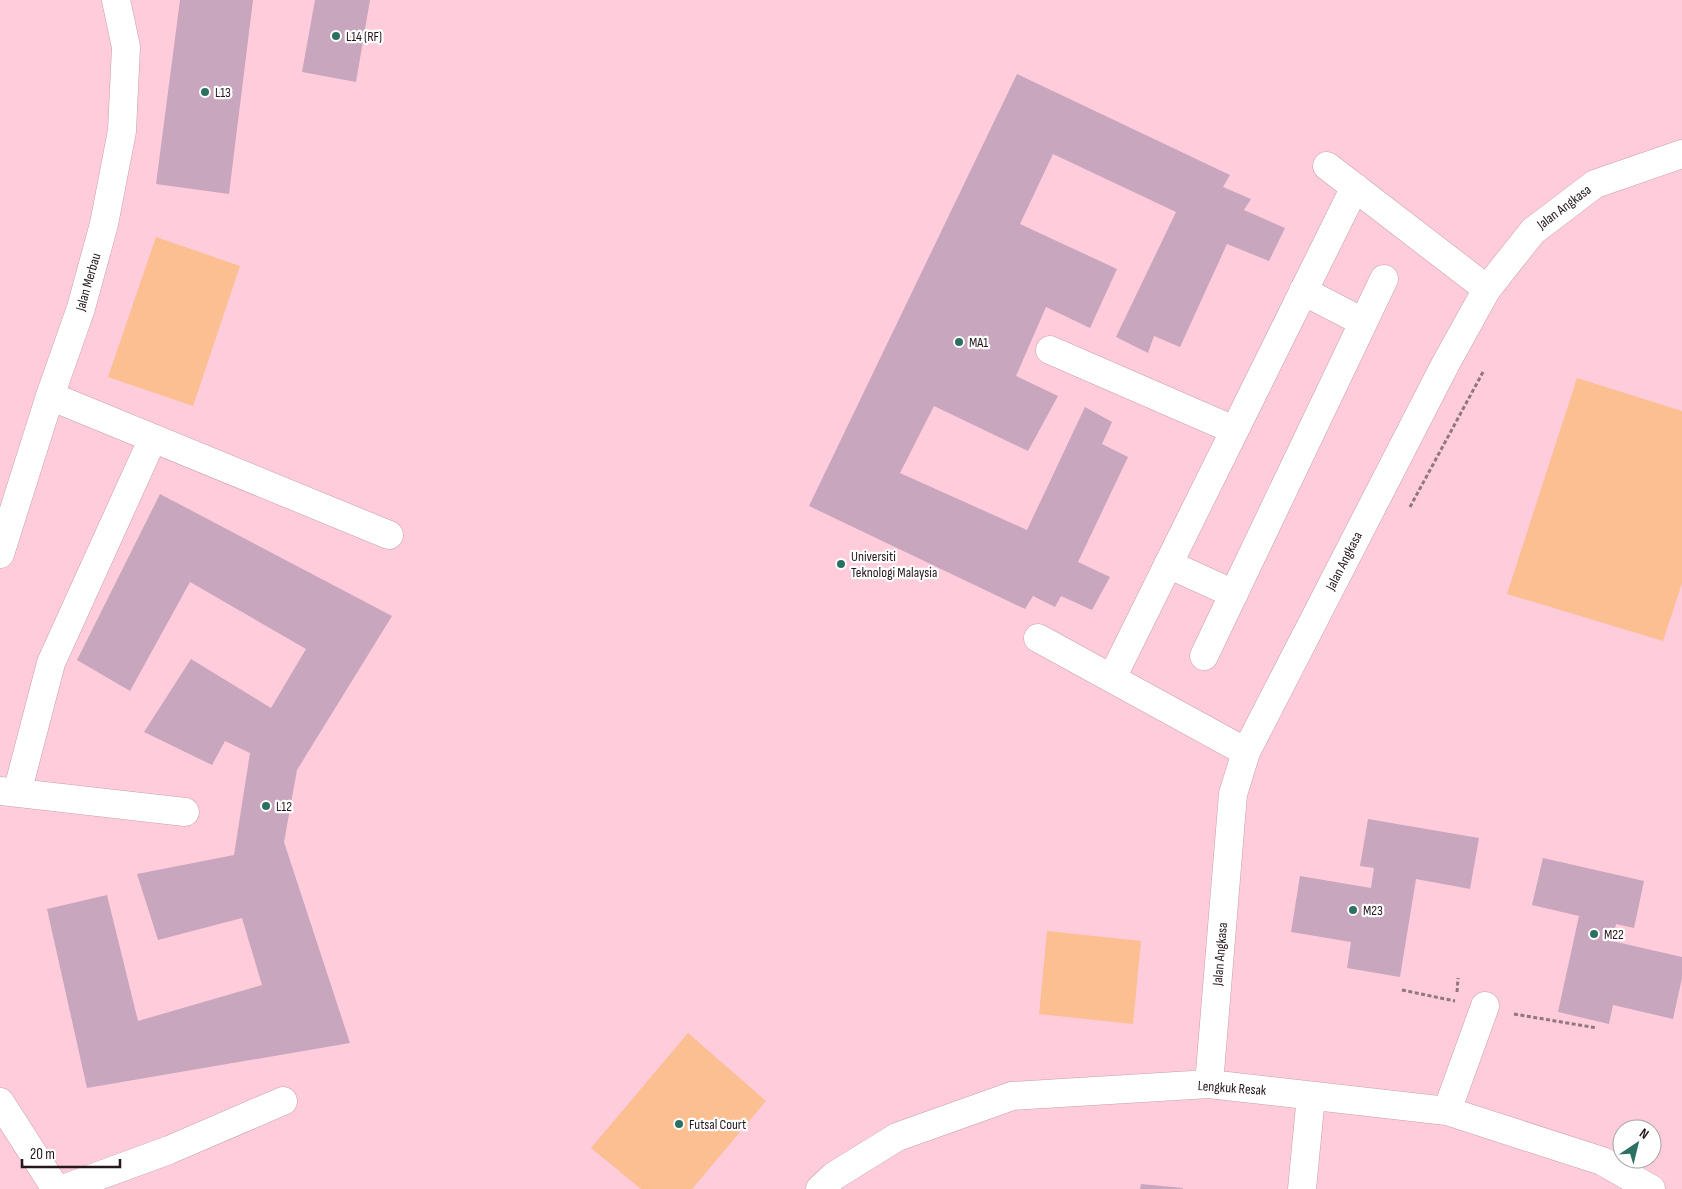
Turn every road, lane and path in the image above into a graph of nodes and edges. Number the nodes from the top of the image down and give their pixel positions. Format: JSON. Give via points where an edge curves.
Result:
{"nodes":[{"id":1,"x":116,"y":0,"type":"edge"},
{"id":2,"x":1682,"y":154,"type":"edge"},
{"id":3,"x":1327,"y":166,"type":"dead end"},
{"id":4,"x":1355,"y":187,"type":"junction"},
{"id":5,"x":1384,"y":279,"type":"dead end"},
{"id":6,"x":1486,"y":289,"type":"junction"},
{"id":7,"x":1303,"y":291,"type":"junction"},
{"id":8,"x":1363,"y":322,"type":"junction"},
{"id":9,"x":1050,"y":350,"type":"dead end"},
{"id":10,"x":1483,"y":372,"type":"dead end"},
{"id":11,"x":50,"y":396,"type":"junction"},
{"id":12,"x":1234,"y":430,"type":"junction"},
{"id":13,"x":153,"y":438,"type":"junction"},
{"id":14,"x":9,"y":493,"type":"edge"},
{"id":15,"x":1408,"y":510,"type":"dead end"},
{"id":16,"x":390,"y":535,"type":"dead end"},
{"id":17,"x":0,"y":554,"type":"edge"},
{"id":18,"x":1168,"y":564,"type":"junction"},
{"id":19,"x":1234,"y":594,"type":"junction"},
{"id":20,"x":1038,"y":638,"type":"dead end"},
{"id":21,"x":1204,"y":656,"type":"dead end"},
{"id":22,"x":1112,"y":678,"type":"junction"},
{"id":23,"x":1246,"y":752,"type":"junction"},
{"id":24,"x":8,"y":792,"type":"edge"},
{"id":25,"x":185,"y":812,"type":"dead end"},
{"id":26,"x":1458,"y":978,"type":"dead end"},
{"id":27,"x":1402,"y":990,"type":"dead end"},
{"id":28,"x":1495,"y":1010,"type":"joint"},
{"id":29,"x":1598,"y":1028,"type":"dead end"},
{"id":30,"x":1209,"y":1084,"type":"junction"},
{"id":31,"x":1311,"y":1096,"type":"junction"},
{"id":32,"x":283,"y":1101,"type":"dead end"},
{"id":33,"x":0,"y":1103,"type":"edge"},
{"id":34,"x":1447,"y":1111,"type":"junction"},
{"id":35,"x":56,"y":1189,"type":"edge"},
{"id":36,"x":63,"y":1189,"type":"edge"},
{"id":37,"x":820,"y":1189,"type":"edge"},
{"id":38,"x":1302,"y":1189,"type":"edge"},
{"id":39,"x":1651,"y":1189,"type":"edge"}],
"edges":[{"from":1,"to":11,"type":"street","name":"Jalan Merbau","via":[[126,47],[122,131],[104,224],[81,308]]},
{"from":2,"to":6,"type":"street","name":"Jalan Angkasa","via":[[1595,184],[1533,231]]},
{"from":3,"to":4,"type":"street"},
{"from":4,"to":6,"type":"street"},
{"from":4,"to":7,"type":"street"},
{"from":5,"to":8,"type":"street"},
{"from":6,"to":23,"type":"street","name":"Jalan Angkasa"},
{"from":7,"to":8,"type":"street"},
{"from":7,"to":12,"type":"street"},
{"from":8,"to":19,"type":"street"},
{"from":9,"to":12,"type":"street"},
{"from":10,"to":15,"type":"path"},
{"from":11,"to":13,"type":"street"},
{"from":11,"to":14,"type":"street","name":"Jalan Merbau"},
{"from":12,"to":18,"type":"street"},
{"from":13,"to":16,"type":"street"},
{"from":13,"to":24,"type":"street","via":[[51,663]]},
{"from":14,"to":17,"type":"street","name":"Jalan Merbau"},
{"from":18,"to":19,"type":"street"},
{"from":18,"to":22,"type":"street"},
{"from":19,"to":21,"type":"street"},
{"from":20,"to":22,"type":"street"},
{"from":22,"to":23,"type":"street"},
{"from":23,"to":30,"type":"street","name":"Jalan Angkasa","via":[[1233,794]]},
{"from":24,"to":25,"type":"street"},
{"from":26,"to":27,"type":"path","via":[[1457,1002]]},
{"from":28,"to":29,"type":"path"},
{"from":28,"to":34,"type":"street"},
{"from":30,"to":31,"type":"street","name":"Lengkuk Resak"},
{"from":30,"to":37,"type":"street","name":"Lengkuk Resak","via":[[1012,1096],[898,1137],[834,1176]]},
{"from":31,"to":34,"type":"street","name":"Lengkuk Resak"},
{"from":31,"to":38,"type":"street"},
{"from":32,"to":36,"type":"street","via":[[170,1150]]},
{"from":33,"to":35,"type":"street"},
{"from":34,"to":39,"type":"street","name":"Lengkuk Resak","via":[[1602,1161]]}]}
